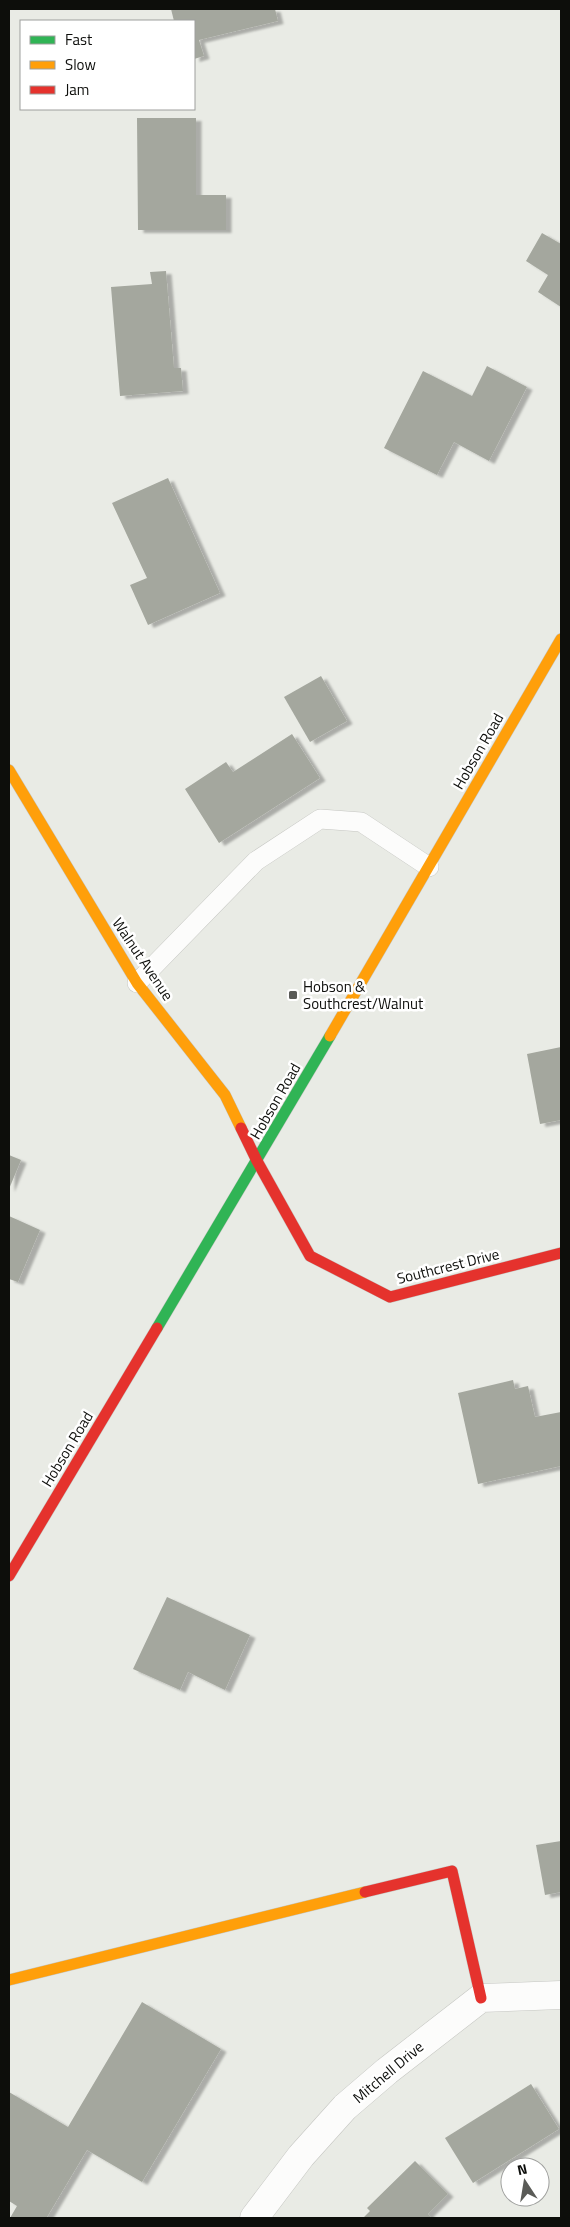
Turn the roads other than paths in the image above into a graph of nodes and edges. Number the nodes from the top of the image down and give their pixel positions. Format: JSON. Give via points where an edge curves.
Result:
{"nodes":[{"id":1,"x":561,"y":639,"type":"edge"},
{"id":2,"x":9,"y":770,"type":"edge"},
{"id":3,"x":429,"y":867,"type":"junction"},
{"id":4,"x":137,"y":983,"type":"junction"},
{"id":5,"x":257,"y":1161,"type":"junction"},
{"id":6,"x":561,"y":1253,"type":"edge"},
{"id":7,"x":9,"y":1576,"type":"edge"},
{"id":8,"x":9,"y":1980,"type":"edge"},
{"id":9,"x":561,"y":1995,"type":"edge"},
{"id":10,"x":481,"y":1998,"type":"junction"},
{"id":11,"x":254,"y":2218,"type":"edge"}],
"edges":[{"from":1,"to":3,"type":"street","name":"Hobson Road"},
{"from":2,"to":4,"type":"street","name":"Walnut Avenue"},
{"from":3,"to":4,"type":"lane","via":[[361,822],[320,819],[256,860]]},
{"from":3,"to":5,"type":"street","name":"Hobson Road"},
{"from":4,"to":5,"type":"street","name":"Walnut Avenue","via":[[225,1095]]},
{"from":5,"to":6,"type":"street","name":"Southcrest Drive","via":[[310,1256],[390,1297]]},
{"from":5,"to":7,"type":"street","name":"Hobson Road"},
{"from":8,"to":10,"type":"street","via":[[452,1870]]},
{"from":9,"to":10,"type":"street"},
{"from":10,"to":11,"type":"street","name":"Mitchell Drive","via":[[386,2071],[345,2108],[300,2156]]}]}
